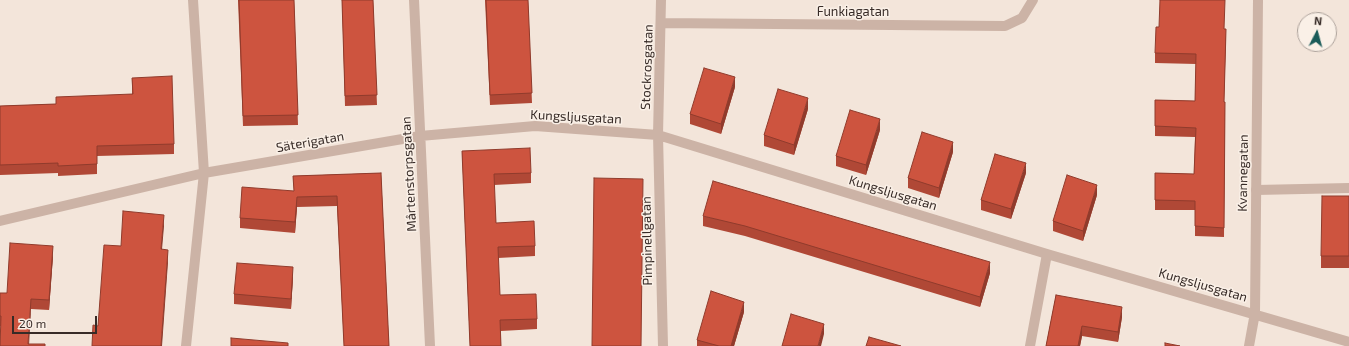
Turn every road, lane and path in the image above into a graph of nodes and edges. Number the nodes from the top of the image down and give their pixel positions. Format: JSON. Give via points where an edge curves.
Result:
{"nodes":[{"id":1,"x":193,"y":0,"type":"edge"},
{"id":2,"x":414,"y":0,"type":"edge"},
{"id":3,"x":661,"y":0,"type":"edge"},
{"id":4,"x":1033,"y":0,"type":"edge"},
{"id":5,"x":1258,"y":0,"type":"edge"},
{"id":6,"x":661,"y":23,"type":"junction"},
{"id":7,"x":658,"y":135,"type":"junction"},
{"id":8,"x":420,"y":136,"type":"junction"},
{"id":9,"x":204,"y":173,"type":"junction"},
{"id":10,"x":1349,"y":188,"type":"edge"},
{"id":11,"x":1256,"y":190,"type":"junction"},
{"id":12,"x":0,"y":221,"type":"edge"},
{"id":13,"x":1047,"y":254,"type":"junction"},
{"id":14,"x":1255,"y":313,"type":"junction"},
{"id":15,"x":1349,"y":342,"type":"edge"},
{"id":16,"x":186,"y":346,"type":"edge"},
{"id":17,"x":430,"y":346,"type":"edge"},
{"id":18,"x":663,"y":346,"type":"edge"},
{"id":19,"x":1030,"y":346,"type":"edge"},
{"id":20,"x":1249,"y":346,"type":"edge"}],
"edges":[{"from":1,"to":9,"type":"street"},
{"from":2,"to":8,"type":"street","name":"Mårtenstorpsgatan"},
{"from":3,"to":6,"type":"street","name":"Stockrosgatan"},
{"from":4,"to":6,"type":"street","name":"Funkiagatan","via":[[1022,18],[1005,26]]},
{"from":5,"to":11,"type":"street","name":"Kvannegatan"},
{"from":6,"to":7,"type":"street","name":"Stockrosgatan"},
{"from":7,"to":8,"type":"street","name":"Kungsljusgatan","via":[[535,126]]},
{"from":7,"to":13,"type":"street","name":"Kungsljusgatan"},
{"from":7,"to":18,"type":"street","name":"Pimpinellgatan"},
{"from":8,"to":9,"type":"street","name":"Säterigatan"},
{"from":8,"to":17,"type":"street","name":"Mårtenstorpsgatan"},
{"from":9,"to":12,"type":"street","name":"Säterigatan"},
{"from":9,"to":16,"type":"street"},
{"from":10,"to":11,"type":"street"},
{"from":11,"to":14,"type":"street","name":"Kvannegatan"},
{"from":13,"to":14,"type":"street","name":"Kungsljusgatan"},
{"from":13,"to":19,"type":"street"},
{"from":14,"to":15,"type":"street","name":"Kungsljusgatan"},
{"from":14,"to":20,"type":"street","name":"Kvannegatan"}]}
